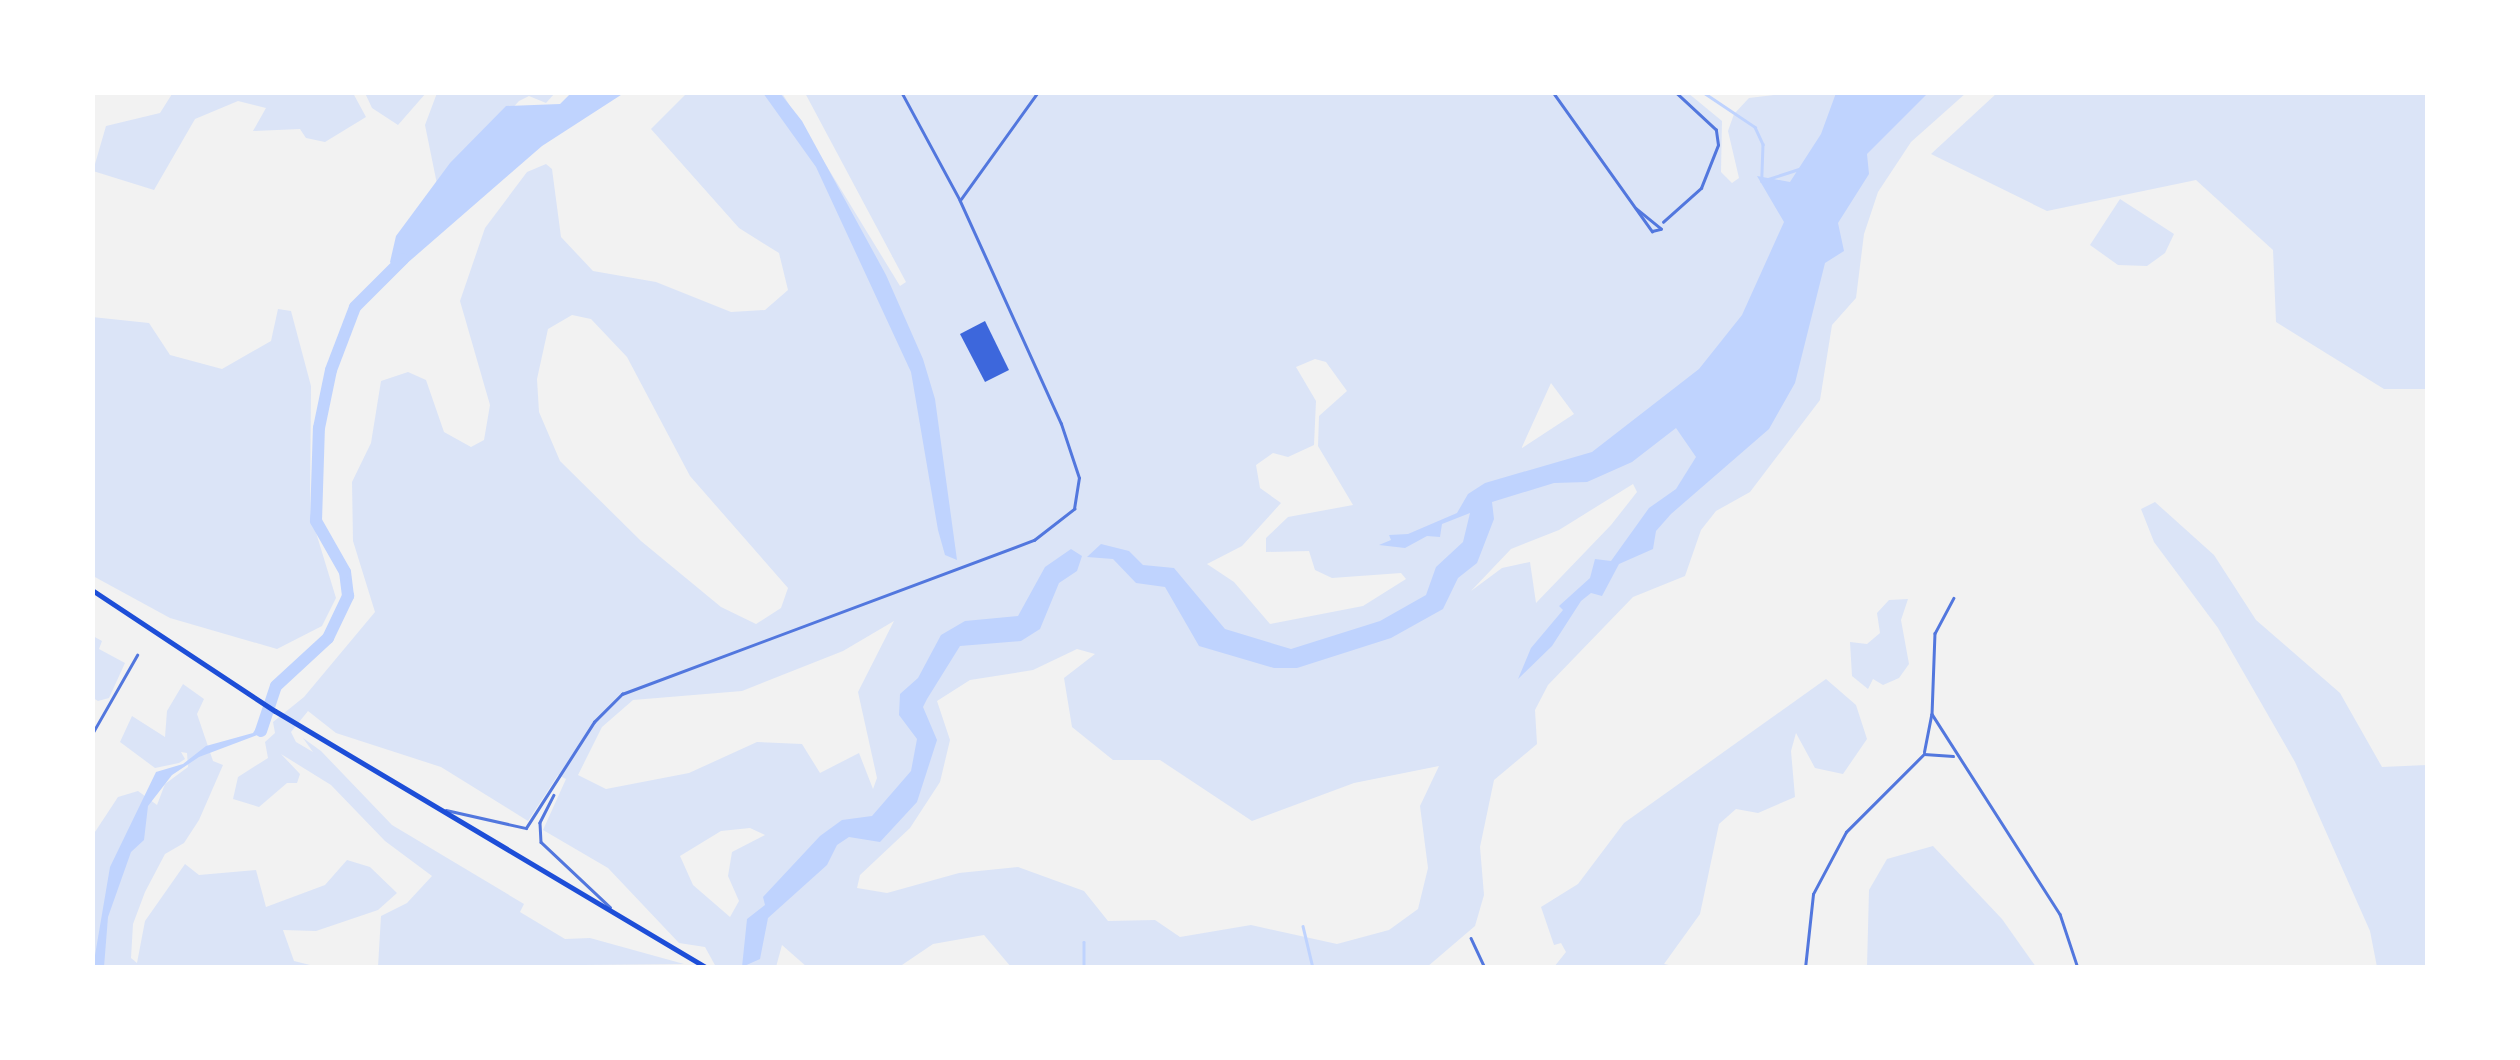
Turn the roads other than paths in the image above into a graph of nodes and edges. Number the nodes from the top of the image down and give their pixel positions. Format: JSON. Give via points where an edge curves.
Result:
{"nodes":[{"id":1,"x":901,"y":92,"type":"edge"},
{"id":2,"x":1038,"y":92,"type":"edge"},
{"id":3,"x":1553,"y":92,"type":"edge"},
{"id":4,"x":1675,"y":92,"type":"edge"},
{"id":5,"x":960,"y":201,"type":"junction"},
{"id":6,"x":1636,"y":209,"type":"junction"},
{"id":7,"x":1662,"y":223,"type":"junction"},
{"id":8,"x":92,"y":590,"type":"edge"},
{"id":9,"x":1954,"y":598,"type":"dead end"},
{"id":10,"x":137,"y":655,"type":"dead end"},
{"id":11,"x":94,"y":712,"type":"edge"},
{"id":12,"x":1932,"y":714,"type":"junction"},
{"id":13,"x":100,"y":720,"type":"junction"},
{"id":14,"x":92,"y":734,"type":"edge"},
{"id":15,"x":1924,"y":754,"type":"junction"},
{"id":16,"x":1954,"y":756,"type":"junction"},
{"id":17,"x":561,"y":780,"type":"junction"},
{"id":18,"x":426,"y":803,"type":"junction"},
{"id":19,"x":626,"y":920,"type":"junction"},
{"id":20,"x":1471,"y":938,"type":"dead end"},
{"id":21,"x":707,"y":968,"type":"edge"},
{"id":22,"x":1485,"y":968,"type":"edge"},
{"id":23,"x":1805,"y":968,"type":"edge"},
{"id":24,"x":2078,"y":968,"type":"edge"}],
"edges":[{"from":1,"to":5,"type":"street"},
{"from":2,"to":5,"type":"street"},
{"from":3,"to":6,"type":"street"},
{"from":4,"to":7,"type":"street","via":[[1716,130],[1717,152],[1701,188]]},
{"from":5,"to":17,"type":"street","via":[[1072,452],[1079,489],[1071,513],[1034,540],[626,691],[600,714]]},
{"from":6,"to":7,"type":"street"},
{"from":6,"to":7,"type":"street","via":[[1652,232]]},
{"from":8,"to":18,"type":"highway"},
{"from":9,"to":12,"type":"street","via":[[1935,633]]},
{"from":10,"to":13,"type":"street"},
{"from":11,"to":13,"type":"street"},
{"from":12,"to":15,"type":"street"},
{"from":12,"to":16,"type":"street"},
{"from":13,"to":14,"type":"street"},
{"from":15,"to":16,"type":"street"},
{"from":15,"to":23,"type":"street","via":[[1846,832],[1813,894]]},
{"from":16,"to":24,"type":"street","via":[[2060,914]]},
{"from":17,"to":18,"type":"street","via":[[523,829]]},
{"from":17,"to":19,"type":"street","via":[[540,823],[542,845]]},
{"from":18,"to":19,"type":"highway"},
{"from":19,"to":21,"type":"highway"},
{"from":20,"to":22,"type":"street"}]}
